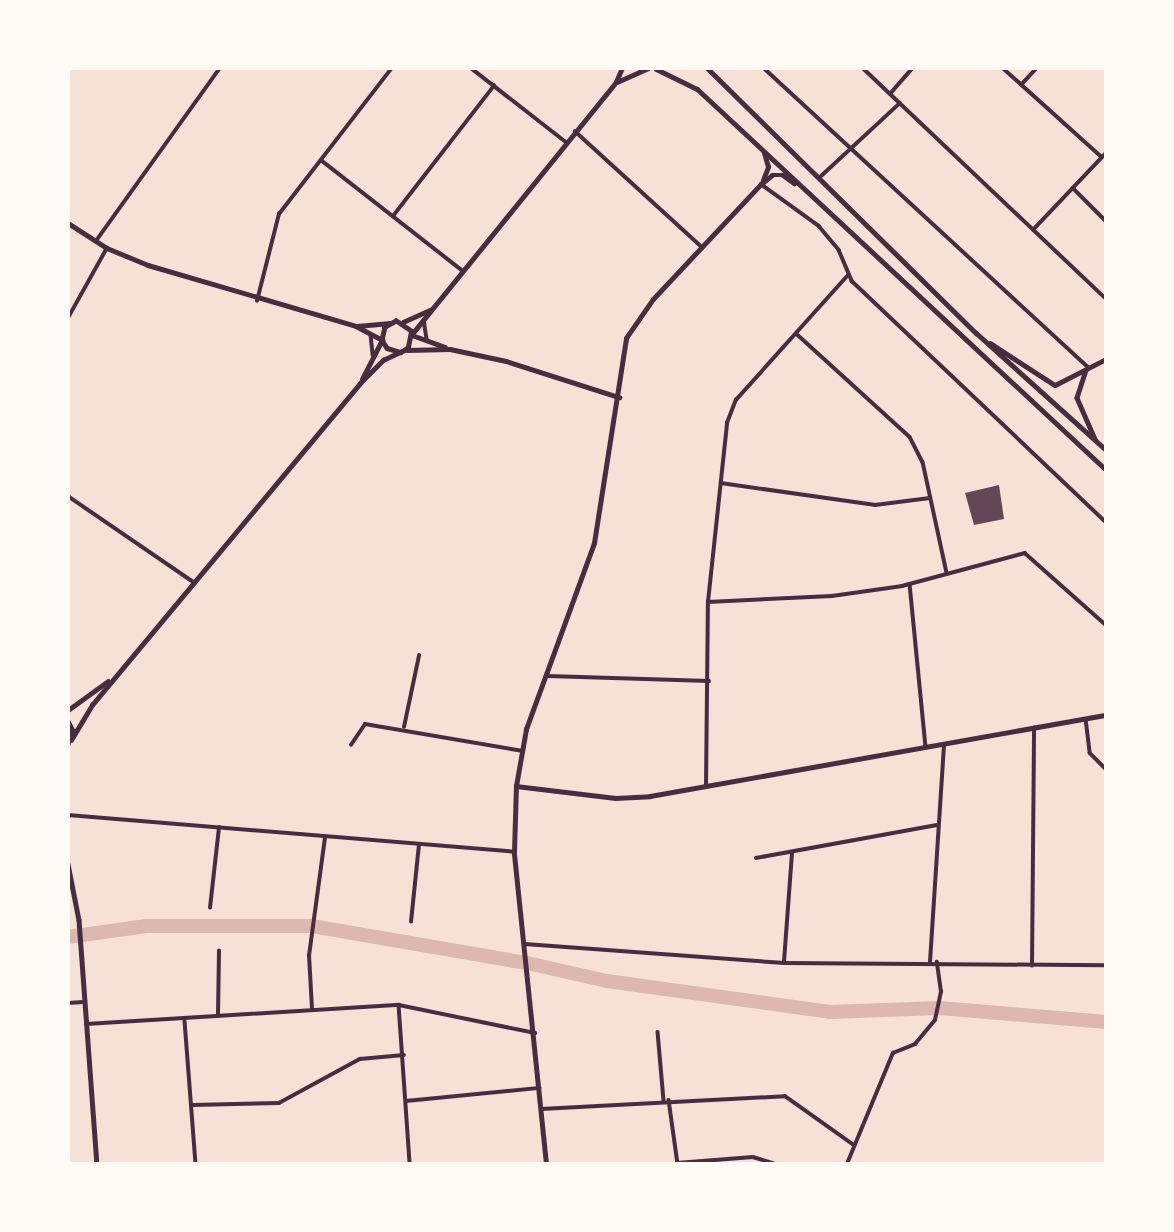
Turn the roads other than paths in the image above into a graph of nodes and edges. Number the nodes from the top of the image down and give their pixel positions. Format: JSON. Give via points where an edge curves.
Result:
{"nodes":[{"id":1,"x":219,"y":68,"type":"edge"},
{"id":2,"x":392,"y":68,"type":"edge"},
{"id":3,"x":471,"y":68,"type":"edge"},
{"id":4,"x":622,"y":68,"type":"edge"},
{"id":5,"x":707,"y":68,"type":"edge"},
{"id":6,"x":764,"y":68,"type":"edge"},
{"id":7,"x":863,"y":68,"type":"edge"},
{"id":8,"x":913,"y":68,"type":"edge"},
{"id":9,"x":1003,"y":68,"type":"edge"},
{"id":10,"x":1037,"y":68,"type":"edge"},
{"id":11,"x":653,"y":69,"type":"edge"},
{"id":12,"x":616,"y":82,"type":"junction"},
{"id":13,"x":1021,"y":85,"type":"junction"},
{"id":14,"x":494,"y":86,"type":"junction"},
{"id":15,"x":890,"y":94,"type":"junction"},
{"id":16,"x":900,"y":103,"type":"junction"},
{"id":17,"x":575,"y":131,"type":"junction"},
{"id":18,"x":566,"y":142,"type":"junction"},
{"id":19,"x":758,"y":146,"type":"junction"},
{"id":20,"x":853,"y":148,"type":"junction"},
{"id":21,"x":1104,"y":155,"type":"edge"},
{"id":22,"x":321,"y":160,"type":"junction"},
{"id":23,"x":819,"y":178,"type":"junction"},
{"id":24,"x":761,"y":184,"type":"junction"},
{"id":25,"x":1073,"y":188,"type":"junction"},
{"id":26,"x":805,"y":190,"type":"junction"},
{"id":27,"x":393,"y":216,"type":"junction"},
{"id":28,"x":1106,"y":221,"type":"edge"},
{"id":29,"x":68,"y":223,"type":"edge"},
{"id":30,"x":1033,"y":230,"type":"junction"},
{"id":31,"x":96,"y":241,"type":"junction"},
{"id":32,"x":702,"y":247,"type":"junction"},
{"id":33,"x":107,"y":248,"type":"junction"},
{"id":34,"x":463,"y":271,"type":"junction"},
{"id":35,"x":848,"y":275,"type":"junction"},
{"id":36,"x":1106,"y":299,"type":"edge"},
{"id":37,"x":257,"y":301,"type":"junction"},
{"id":38,"x":434,"y":308,"type":"junction"},
{"id":39,"x":68,"y":318,"type":"edge"},
{"id":40,"x":424,"y":320,"type":"junction"},
{"id":41,"x":391,"y":322,"type":"junction"},
{"id":42,"x":401,"y":322,"type":"junction"},
{"id":43,"x":356,"y":326,"type":"junction"},
{"id":44,"x":976,"y":333,"type":"junction"},
{"id":45,"x":370,"y":334,"type":"junction"},
{"id":46,"x":412,"y":334,"type":"junction"},
{"id":47,"x":798,"y":335,"type":"junction"},
{"id":48,"x":382,"y":340,"type":"junction"},
{"id":49,"x":428,"y":341,"type":"junction"},
{"id":50,"x":450,"y":349,"type":"junction"},
{"id":51,"x":402,"y":351,"type":"junction"},
{"id":52,"x":373,"y":355,"type":"junction"},
{"id":53,"x":1106,"y":359,"type":"edge"},
{"id":54,"x":1087,"y":369,"type":"junction"},
{"id":55,"x":360,"y":383,"type":"junction"},
{"id":56,"x":619,"y":397,"type":"junction"},
{"id":57,"x":1098,"y":444,"type":"junction"},
{"id":58,"x":1106,"y":450,"type":"edge"},
{"id":59,"x":1106,"y":470,"type":"edge"},
{"id":60,"x":720,"y":483,"type":"junction"},
{"id":61,"x":68,"y":495,"type":"edge"},
{"id":62,"x":930,"y":498,"type":"junction"},
{"id":63,"x":1106,"y":522,"type":"edge"},
{"id":64,"x":947,"y":573,"type":"junction"},
{"id":65,"x":195,"y":583,"type":"junction"},
{"id":66,"x":910,"y":584,"type":"junction"},
{"id":67,"x":708,"y":602,"type":"junction"},
{"id":68,"x":1106,"y":625,"type":"edge"},
{"id":69,"x":419,"y":656,"type":"dead end"},
{"id":70,"x":117,"y":674,"type":"junction"},
{"id":71,"x":548,"y":676,"type":"junction"},
{"id":72,"x":709,"y":681,"type":"junction"},
{"id":73,"x":68,"y":710,"type":"edge"},
{"id":74,"x":1106,"y":715,"type":"edge"},
{"id":75,"x":1086,"y":719,"type":"junction"},
{"id":76,"x":68,"y":720,"type":"edge"},
{"id":77,"x":404,"y":727,"type":"junction"},
{"id":78,"x":1034,"y":728,"type":"junction"},
{"id":79,"x":70,"y":743,"type":"edge"},
{"id":80,"x":944,"y":743,"type":"junction"},
{"id":81,"x":351,"y":745,"type":"dead end"},
{"id":82,"x":926,"y":746,"type":"junction"},
{"id":83,"x":523,"y":751,"type":"junction"},
{"id":84,"x":1106,"y":769,"type":"edge"},
{"id":85,"x":516,"y":786,"type":"junction"},
{"id":86,"x":706,"y":786,"type":"junction"},
{"id":87,"x":68,"y":816,"type":"edge"},
{"id":88,"x":938,"y":825,"type":"junction"},
{"id":89,"x":219,"y":828,"type":"junction"},
{"id":90,"x":325,"y":837,"type":"junction"},
{"id":91,"x":419,"y":845,"type":"junction"},
{"id":92,"x":514,"y":852,"type":"junction"},
{"id":93,"x":792,"y":853,"type":"junction"},
{"id":94,"x":756,"y":858,"type":"dead end"},
{"id":95,"x":68,"y":864,"type":"edge"},
{"id":96,"x":71,"y":890,"type":"edge"},
{"id":97,"x":210,"y":908,"type":"dead end"},
{"id":98,"x":411,"y":922,"type":"dead end"},
{"id":99,"x":525,"y":944,"type":"junction"},
{"id":100,"x":219,"y":951,"type":"dead end"},
{"id":101,"x":930,"y":962,"type":"junction"},
{"id":102,"x":937,"y":962,"type":"junction"},
{"id":103,"x":784,"y":963,"type":"junction"},
{"id":104,"x":1106,"y":965,"type":"edge"},
{"id":105,"x":1032,"y":966,"type":"junction"},
{"id":106,"x":83,"y":1002,"type":"junction"},
{"id":107,"x":68,"y":1003,"type":"edge"},
{"id":108,"x":399,"y":1005,"type":"junction"},
{"id":109,"x":312,"y":1010,"type":"junction"},
{"id":110,"x":218,"y":1016,"type":"junction"},
{"id":111,"x":185,"y":1021,"type":"junction"},
{"id":112,"x":86,"y":1024,"type":"junction"},
{"id":113,"x":659,"y":1032,"type":"dead end"},
{"id":114,"x":535,"y":1033,"type":"junction"},
{"id":115,"x":404,"y":1055,"type":"junction"},
{"id":116,"x":539,"y":1088,"type":"junction"},
{"id":117,"x":667,"y":1100,"type":"junction"},
{"id":118,"x":406,"y":1101,"type":"junction"},
{"id":119,"x":193,"y":1105,"type":"junction"},
{"id":120,"x":541,"y":1109,"type":"junction"},
{"id":121,"x":854,"y":1145,"type":"junction"},
{"id":122,"x":678,"y":1163,"type":"edge"},
{"id":123,"x":97,"y":1164,"type":"edge"},
{"id":124,"x":196,"y":1164,"type":"edge"},
{"id":125,"x":410,"y":1164,"type":"edge"},
{"id":126,"x":546,"y":1164,"type":"edge"},
{"id":127,"x":776,"y":1164,"type":"edge"},
{"id":128,"x":847,"y":1164,"type":"edge"}],
"edges":[{"from":1,"to":31,"type":"street"},
{"from":2,"to":22,"type":"street"},
{"from":3,"to":14,"type":"street"},
{"from":4,"to":12,"type":"street"},
{"from":5,"to":23,"type":"main road"},
{"from":6,"to":20,"type":"street"},
{"from":7,"to":15,"type":"street"},
{"from":8,"to":15,"type":"street"},
{"from":9,"to":13,"type":"street"},
{"from":10,"to":13,"type":"street"},
{"from":11,"to":12,"type":"street"},
{"from":11,"to":19,"type":"main road","via":[[697,89]]},
{"from":12,"to":17,"type":"street"},
{"from":13,"to":21,"type":"street"},
{"from":14,"to":18,"type":"street"},
{"from":14,"to":27,"type":"street"},
{"from":15,"to":16,"type":"street"},
{"from":16,"to":20,"type":"street"},
{"from":16,"to":30,"type":"street"},
{"from":17,"to":18,"type":"street"},
{"from":17,"to":32,"type":"street"},
{"from":18,"to":34,"type":"street"},
{"from":19,"to":24,"type":"street","via":[[768,160]]},
{"from":19,"to":26,"type":"main road"},
{"from":20,"to":23,"type":"street"},
{"from":20,"to":54,"type":"street"},
{"from":21,"to":25,"type":"street"},
{"from":22,"to":27,"type":"street"},
{"from":22,"to":37,"type":"street","via":[[272,227]]},
{"from":23,"to":44,"type":"main road"},
{"from":24,"to":26,"type":"street","via":[[772,175],[783,175]]},
{"from":24,"to":32,"type":"street"},
{"from":24,"to":35,"type":"street","via":[[829,237]]},
{"from":25,"to":28,"type":"street"},
{"from":25,"to":30,"type":"street"},
{"from":26,"to":59,"type":"main road"},
{"from":27,"to":34,"type":"street"},
{"from":29,"to":31,"type":"street"},
{"from":30,"to":36,"type":"street"},
{"from":31,"to":33,"type":"street"},
{"from":32,"to":56,"type":"street","via":[[636,318],[626,338]]},
{"from":33,"to":37,"type":"street"},
{"from":33,"to":39,"type":"street"},
{"from":34,"to":38,"type":"street"},
{"from":35,"to":47,"type":"street"},
{"from":35,"to":63,"type":"street"},
{"from":37,"to":43,"type":"street"},
{"from":38,"to":40,"type":"street"},
{"from":38,"to":42,"type":"street"},
{"from":40,"to":46,"type":"street"},
{"from":40,"to":49,"type":"street","via":[[422,331]]},
{"from":41,"to":42,"type":"street"},
{"from":41,"to":43,"type":"street"},
{"from":41,"to":48,"type":"street"},
{"from":42,"to":46,"type":"street"},
{"from":43,"to":45,"type":"street"},
{"from":44,"to":54,"type":"street","via":[[1047,383],[1063,384]]},
{"from":44,"to":57,"type":"main road"},
{"from":45,"to":48,"type":"street"},
{"from":45,"to":52,"type":"street"},
{"from":46,"to":49,"type":"street"},
{"from":46,"to":51,"type":"street"},
{"from":47,"to":60,"type":"street","via":[[736,400],[727,423]]},
{"from":47,"to":62,"type":"street","via":[[910,437],[923,462]]},
{"from":48,"to":51,"type":"street","via":[[390,351]]},
{"from":48,"to":52,"type":"street"},
{"from":49,"to":50,"type":"street"},
{"from":50,"to":51,"type":"street"},
{"from":50,"to":56,"type":"street"},
{"from":51,"to":55,"type":"street","via":[[383,360]]},
{"from":52,"to":55,"type":"street"},
{"from":53,"to":54,"type":"street"},
{"from":54,"to":57,"type":"street","via":[[1077,398]]},
{"from":55,"to":65,"type":"street"},
{"from":56,"to":71,"type":"street","via":[[594,543]]},
{"from":57,"to":58,"type":"main road"},
{"from":60,"to":62,"type":"street","via":[[875,505]]},
{"from":60,"to":67,"type":"street"},
{"from":61,"to":65,"type":"street"},
{"from":62,"to":64,"type":"street"},
{"from":64,"to":66,"type":"street"},
{"from":64,"to":68,"type":"street","via":[[1031,554]]},
{"from":65,"to":70,"type":"street"},
{"from":66,"to":67,"type":"street","via":[[832,596]]},
{"from":66,"to":82,"type":"street"},
{"from":67,"to":72,"type":"street"},
{"from":69,"to":77,"type":"street"},
{"from":70,"to":73,"type":"street"},
{"from":70,"to":79,"type":"street"},
{"from":71,"to":72,"type":"street"},
{"from":71,"to":83,"type":"street"},
{"from":72,"to":86,"type":"street"},
{"from":74,"to":75,"type":"street"},
{"from":75,"to":78,"type":"street"},
{"from":75,"to":84,"type":"street","via":[[1090,753]]},
{"from":76,"to":79,"type":"street"},
{"from":77,"to":81,"type":"street","via":[[365,724]]},
{"from":77,"to":83,"type":"street"},
{"from":78,"to":80,"type":"street"},
{"from":78,"to":105,"type":"street"},
{"from":80,"to":82,"type":"street"},
{"from":80,"to":88,"type":"street"},
{"from":82,"to":86,"type":"street"},
{"from":83,"to":85,"type":"street"},
{"from":85,"to":86,"type":"street","via":[[615,798]]},
{"from":85,"to":92,"type":"street"},
{"from":87,"to":89,"type":"street"},
{"from":88,"to":93,"type":"street"},
{"from":88,"to":101,"type":"street"},
{"from":89,"to":90,"type":"street"},
{"from":89,"to":97,"type":"street"},
{"from":90,"to":91,"type":"street"},
{"from":90,"to":109,"type":"street","via":[[309,956]]},
{"from":91,"to":92,"type":"street"},
{"from":91,"to":98,"type":"street"},
{"from":92,"to":99,"type":"street"},
{"from":93,"to":94,"type":"street"},
{"from":93,"to":103,"type":"street"},
{"from":95,"to":96,"type":"street"},
{"from":96,"to":106,"type":"street"},
{"from":99,"to":103,"type":"street"},
{"from":99,"to":114,"type":"street"},
{"from":100,"to":110,"type":"street"},
{"from":101,"to":102,"type":"street"},
{"from":101,"to":103,"type":"street"},
{"from":102,"to":105,"type":"street"},
{"from":102,"to":121,"type":"street","via":[[941,992],[935,1020],[915,1044],[893,1053]]},
{"from":104,"to":105,"type":"street"},
{"from":106,"to":107,"type":"street"},
{"from":106,"to":112,"type":"street"},
{"from":108,"to":109,"type":"street"},
{"from":108,"to":114,"type":"street"},
{"from":108,"to":115,"type":"street"},
{"from":109,"to":110,"type":"street"},
{"from":110,"to":111,"type":"street"},
{"from":111,"to":112,"type":"street"},
{"from":111,"to":119,"type":"street"},
{"from":112,"to":123,"type":"street"},
{"from":113,"to":117,"type":"street"},
{"from":114,"to":116,"type":"street"},
{"from":115,"to":118,"type":"street"},
{"from":115,"to":119,"type":"street","via":[[360,1059],[279,1103]]},
{"from":116,"to":118,"type":"street"},
{"from":116,"to":120,"type":"street"},
{"from":117,"to":120,"type":"street"},
{"from":117,"to":121,"type":"street","via":[[785,1096]]},
{"from":117,"to":122,"type":"street"},
{"from":118,"to":125,"type":"street"},
{"from":119,"to":124,"type":"street"},
{"from":120,"to":126,"type":"street"},
{"from":121,"to":128,"type":"street"},
{"from":122,"to":127,"type":"street","via":[[753,1157]]}]}
